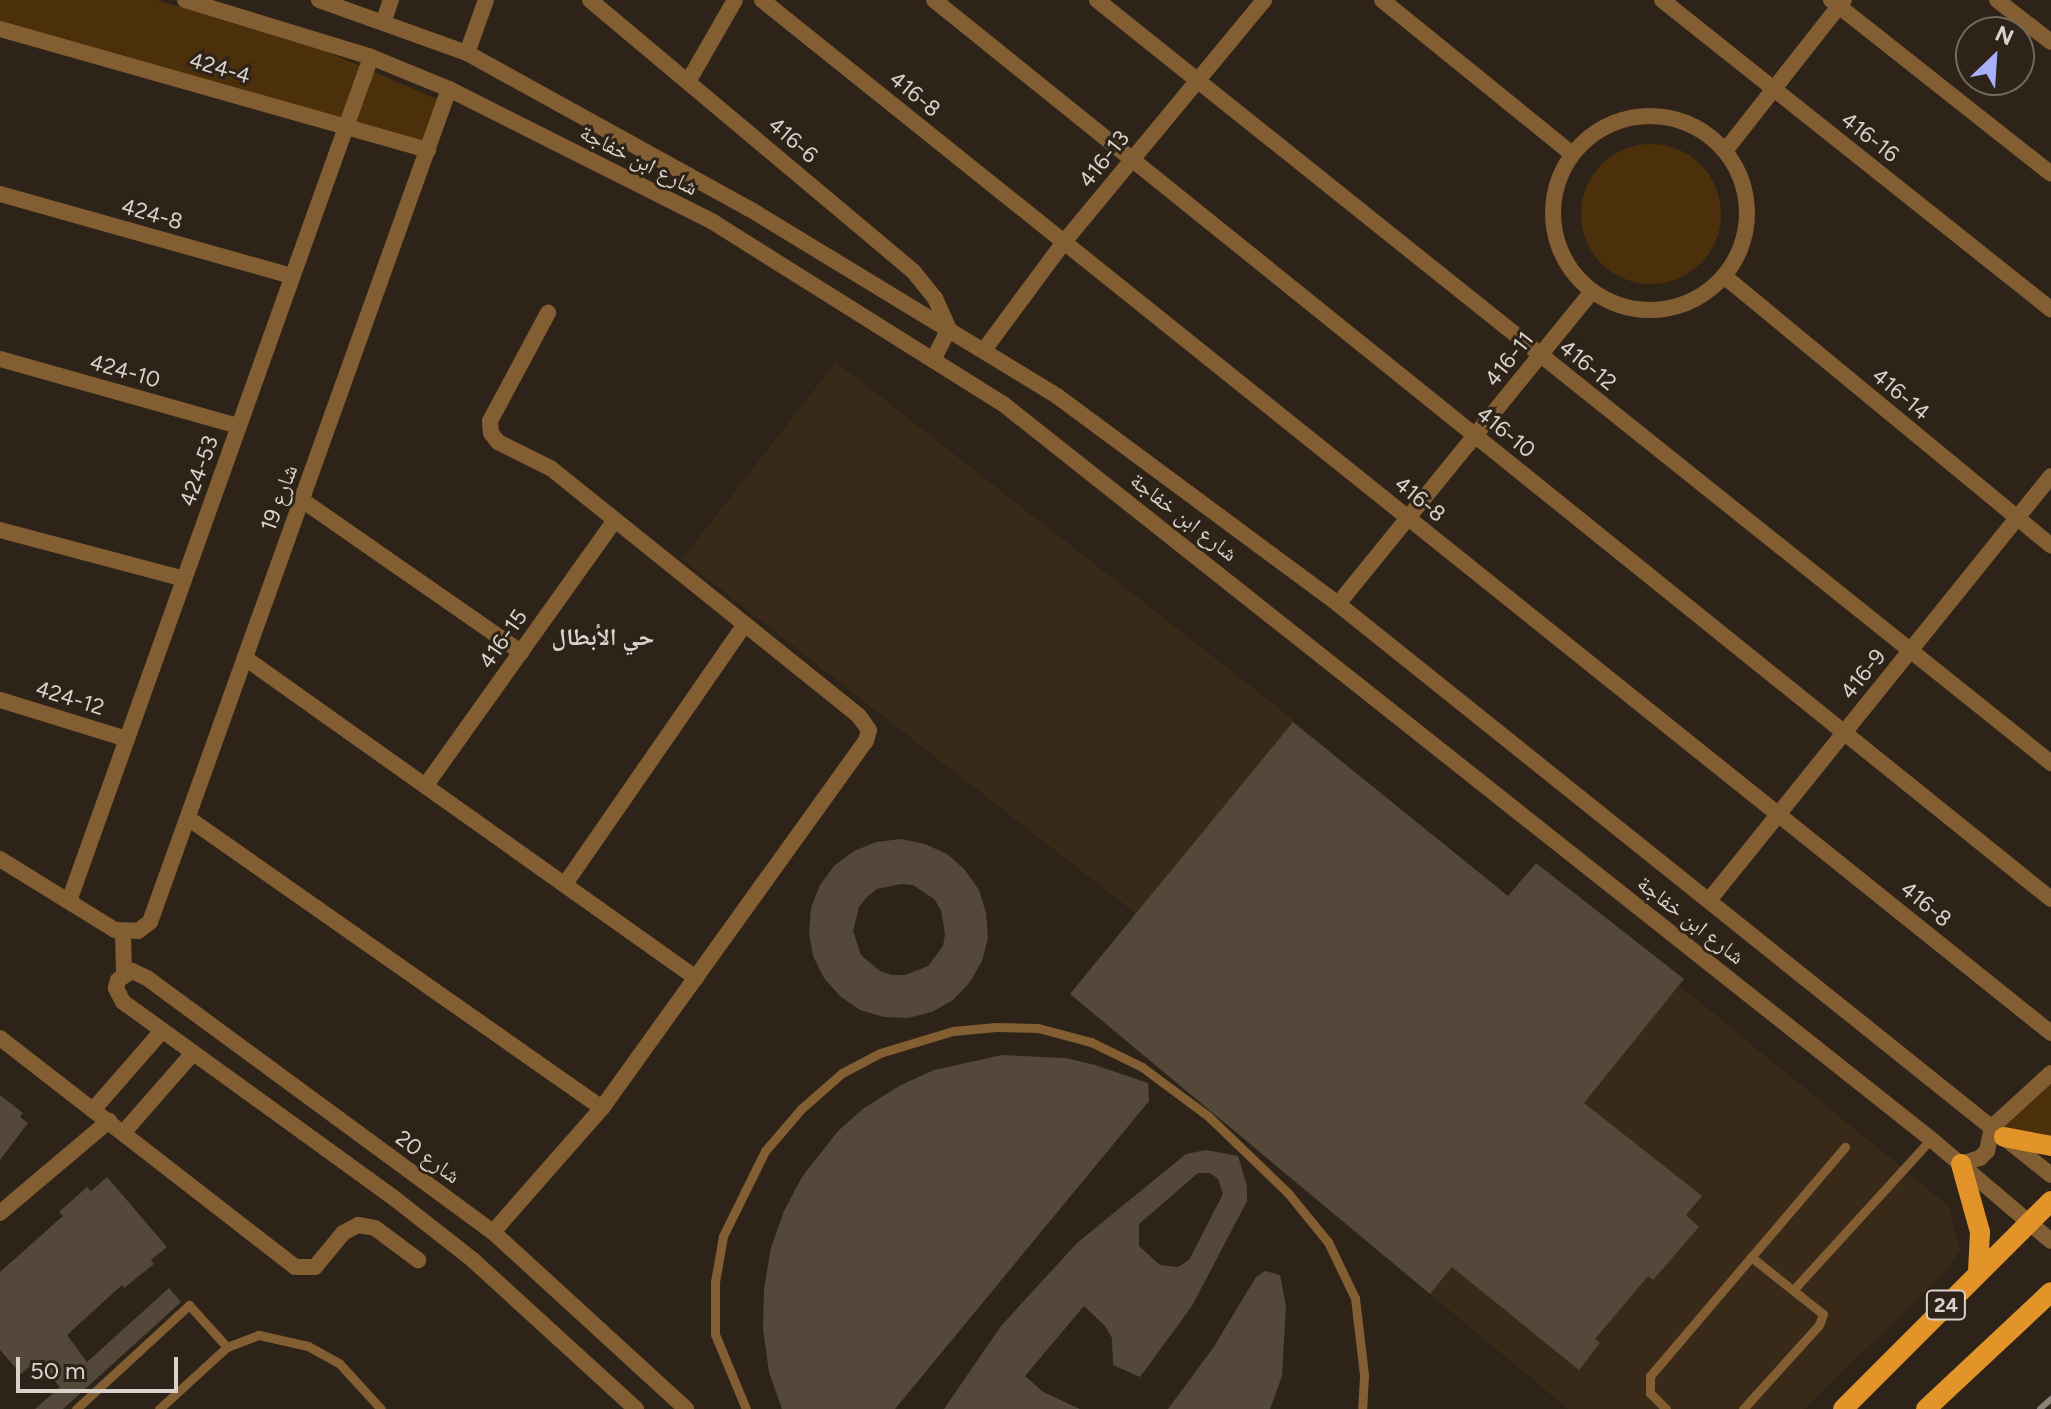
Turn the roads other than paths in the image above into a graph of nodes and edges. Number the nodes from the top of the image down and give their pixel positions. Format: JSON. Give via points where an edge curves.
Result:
{"nodes":[{"id":1,"x":185,"y":0,"type":"edge"},
{"id":2,"x":319,"y":0,"type":"edge"},
{"id":3,"x":391,"y":0,"type":"edge"},
{"id":4,"x":486,"y":0,"type":"edge"},
{"id":5,"x":590,"y":0,"type":"edge"},
{"id":6,"x":735,"y":0,"type":"edge"},
{"id":7,"x":762,"y":0,"type":"edge"},
{"id":8,"x":934,"y":0,"type":"edge"},
{"id":9,"x":1097,"y":0,"type":"edge"},
{"id":10,"x":1264,"y":0,"type":"edge"},
{"id":11,"x":1382,"y":0,"type":"edge"},
{"id":12,"x":1662,"y":0,"type":"edge"},
{"id":13,"x":1997,"y":0,"type":"edge"},
{"id":14,"x":1838,"y":2,"type":"edge"},
{"id":15,"x":384,"y":20,"type":"junction"},
{"id":16,"x":0,"y":29,"type":"edge"},
{"id":17,"x":2051,"y":42,"type":"edge"},
{"id":18,"x":467,"y":53,"type":"junction"},
{"id":19,"x":371,"y":57,"type":"junction"},
{"id":20,"x":689,"y":80,"type":"junction"},
{"id":21,"x":1197,"y":81,"type":"junction"},
{"id":22,"x":449,"y":89,"type":"junction"},
{"id":23,"x":1774,"y":89,"type":"junction"},
{"id":24,"x":346,"y":127,"type":"junction"},
{"id":25,"x":428,"y":150,"type":"junction"},
{"id":26,"x":1725,"y":151,"type":"junction"},
{"id":27,"x":1572,"y":154,"type":"junction"},
{"id":28,"x":1132,"y":160,"type":"junction"},
{"id":29,"x":2051,"y":174,"type":"edge"},
{"id":30,"x":0,"y":194,"type":"edge"},
{"id":31,"x":1064,"y":242,"type":"junction"},
{"id":32,"x":292,"y":276,"type":"junction"},
{"id":33,"x":1724,"y":276,"type":"junction"},
{"id":34,"x":1592,"y":291,"type":"junction"},
{"id":35,"x":2051,"y":309,"type":"edge"},
{"id":36,"x":548,"y":313,"type":"dead end"},
{"id":37,"x":949,"y":329,"type":"junction"},
{"id":38,"x":984,"y":350,"type":"junction"},
{"id":39,"x":1540,"y":355,"type":"junction"},
{"id":40,"x":0,"y":359,"type":"edge"},
{"id":41,"x":933,"y":360,"type":"junction"},
{"id":42,"x":239,"y":426,"type":"junction"},
{"id":43,"x":1475,"y":435,"type":"junction"},
{"id":44,"x":2051,"y":476,"type":"edge"},
{"id":45,"x":302,"y":500,"type":"junction"},
{"id":46,"x":1408,"y":518,"type":"junction"},
{"id":47,"x":2017,"y":518,"type":"junction"},
{"id":48,"x":615,"y":520,"type":"junction"},
{"id":49,"x":0,"y":530,"type":"edge"},
{"id":50,"x":2051,"y":546,"type":"edge"},
{"id":51,"x":184,"y":579,"type":"junction"},
{"id":52,"x":1338,"y":604,"type":"junction"},
{"id":53,"x":745,"y":624,"type":"junction"},
{"id":54,"x":1910,"y":651,"type":"junction"},
{"id":55,"x":521,"y":652,"type":"junction"},
{"id":56,"x":245,"y":658,"type":"junction"},
{"id":57,"x":0,"y":700,"type":"edge"},
{"id":58,"x":1844,"y":733,"type":"junction"},
{"id":59,"x":127,"y":739,"type":"junction"},
{"id":60,"x":2051,"y":763,"type":"edge"},
{"id":61,"x":426,"y":785,"type":"junction"},
{"id":62,"x":1778,"y":814,"type":"junction"},
{"id":63,"x":188,"y":818,"type":"junction"},
{"id":64,"x":0,"y":859,"type":"edge"},
{"id":65,"x":565,"y":884,"type":"junction"},
{"id":66,"x":1710,"y":899,"type":"junction"},
{"id":67,"x":2051,"y":899,"type":"edge"},
{"id":68,"x":69,"y":901,"type":"junction"},
{"id":69,"x":123,"y":932,"type":"junction"},
{"id":70,"x":124,"y":974,"type":"junction"},
{"id":71,"x":696,"y":978,"type":"junction"},
{"id":72,"x":162,"y":1031,"type":"junction"},
{"id":73,"x":2051,"y":1033,"type":"edge"},
{"id":74,"x":0,"y":1038,"type":"edge"},
{"id":75,"x":193,"y":1053,"type":"junction"},
{"id":76,"x":2051,"y":1073,"type":"edge"},
{"id":77,"x":602,"y":1108,"type":"junction"},
{"id":78,"x":93,"y":1110,"type":"junction"},
{"id":79,"x":109,"y":1121,"type":"junction"},
{"id":80,"x":1998,"y":1132,"type":"junction"},
{"id":81,"x":123,"y":1133,"type":"junction"},
{"id":82,"x":1931,"y":1139,"type":"junction"},
{"id":83,"x":2051,"y":1146,"type":"edge"},
{"id":84,"x":1845,"y":1147,"type":"dead end"},
{"id":85,"x":1961,"y":1164,"type":"junction"},
{"id":86,"x":2051,"y":1175,"type":"edge"},
{"id":87,"x":2051,"y":1201,"type":"edge"},
{"id":88,"x":0,"y":1213,"type":"edge"},
{"id":89,"x":2029,"y":1222,"type":"junction"},
{"id":90,"x":493,"y":1232,"type":"junction"},
{"id":91,"x":2051,"y":1241,"type":"edge"},
{"id":92,"x":1751,"y":1257,"type":"junction"},
{"id":93,"x":418,"y":1260,"type":"dead end"},
{"id":94,"x":1978,"y":1272,"type":"junction"},
{"id":95,"x":1795,"y":1288,"type":"junction"},
{"id":96,"x":2051,"y":1292,"type":"edge"},
{"id":97,"x":227,"y":1347,"type":"junction"},
{"id":98,"x":76,"y":1409,"type":"edge"},
{"id":99,"x":159,"y":1409,"type":"edge"},
{"id":100,"x":381,"y":1409,"type":"edge"},
{"id":101,"x":636,"y":1409,"type":"edge"},
{"id":102,"x":686,"y":1409,"type":"edge"},
{"id":103,"x":746,"y":1409,"type":"edge"},
{"id":104,"x":1362,"y":1409,"type":"edge"},
{"id":105,"x":1666,"y":1409,"type":"edge"},
{"id":106,"x":1743,"y":1409,"type":"edge"},
{"id":107,"x":1843,"y":1409,"type":"edge"},
{"id":108,"x":1926,"y":1409,"type":"edge"}],
"edges":[{"from":1,"to":19,"type":"street","name":"شارع ابن خفاجة"},
{"from":2,"to":15,"type":"street","name":"شارع ابن خفاجة"},
{"from":3,"to":15,"type":"street"},
{"from":4,"to":18,"type":"street"},
{"from":5,"to":20,"type":"street","name":"416-6"},
{"from":6,"to":20,"type":"street"},
{"from":7,"to":31,"type":"street","name":"416-8"},
{"from":8,"to":28,"type":"street","name":"416-10"},
{"from":9,"to":21,"type":"street","name":"416-12"},
{"from":10,"to":21,"type":"street","name":"416-13"},
{"from":11,"to":27,"type":"street"},
{"from":12,"to":23,"type":"street","name":"416-16"},
{"from":13,"to":17,"type":"street"},
{"from":14,"to":23,"type":"street"},
{"from":14,"to":29,"type":"street"},
{"from":15,"to":18,"type":"street","name":"شارع ابن خفاجة"},
{"from":16,"to":24,"type":"street","name":"424-4"},
{"from":18,"to":37,"type":"street","name":"شارع ابن خفاجة","via":[[748,208]]},
{"from":19,"to":22,"type":"street","name":"شارع ابن خفاجة"},
{"from":19,"to":24,"type":"street","name":"424-53"},
{"from":20,"to":37,"type":"street","name":"416-6","via":[[913,271],[935,298]]},
{"from":21,"to":28,"type":"street","name":"416-13"},
{"from":21,"to":39,"type":"street","name":"416-12"},
{"from":22,"to":25,"type":"street","name":"شارع 19"},
{"from":22,"to":41,"type":"street","name":"شارع ابن خفاجة","via":[[713,222]]},
{"from":23,"to":26,"type":"street"},
{"from":23,"to":35,"type":"street","name":"416-16"},
{"from":24,"to":25,"type":"street","name":"424-4"},
{"from":24,"to":32,"type":"street","name":"424-53"},
{"from":25,"to":45,"type":"street","name":"شارع 19"},
{"from":26,"to":27,"type":"street","via":[[1703,131],[1676,119],[1647,115],[1606,127]]},
{"from":26,"to":33,"type":"street","via":[[1747,200],[1739,253]]},
{"from":27,"to":34,"type":"street","via":[[1558,181],[1552,211],[1557,241],[1571,269]]},
{"from":28,"to":31,"type":"street","name":"416-13"},
{"from":28,"to":43,"type":"street","name":"416-10"},
{"from":30,"to":32,"type":"street","name":"424-8"},
{"from":31,"to":38,"type":"street","name":"416-13"},
{"from":31,"to":46,"type":"street","name":"416-8"},
{"from":32,"to":42,"type":"street","name":"424-53"},
{"from":33,"to":34,"type":"street","via":[[1702,295],[1675,307],[1618,304]]},
{"from":33,"to":47,"type":"street","name":"416-14"},
{"from":34,"to":39,"type":"street","name":"416-11"},
{"from":36,"to":48,"type":"street","via":[[490,421],[491,433],[498,442],[550,468]]},
{"from":37,"to":38,"type":"street","name":"شارع ابن خفاجة"},
{"from":37,"to":41,"type":"street"},
{"from":38,"to":52,"type":"street","name":"شارع ابن خفاجة","via":[[1057,396]]},
{"from":39,"to":43,"type":"street","name":"416-11"},
{"from":39,"to":54,"type":"street","name":"416-12"},
{"from":40,"to":42,"type":"street","name":"424-10"},
{"from":41,"to":82,"type":"street","name":"شارع ابن خفاجة","via":[[1039,430]]},
{"from":42,"to":51,"type":"street","name":"424-53"},
{"from":43,"to":46,"type":"street","name":"416-11"},
{"from":43,"to":58,"type":"street","name":"416-10"},
{"from":44,"to":47,"type":"street","name":"416-9"},
{"from":45,"to":55,"type":"street"},
{"from":45,"to":56,"type":"street","name":"شارع 19"},
{"from":46,"to":52,"type":"street","name":"416-11"},
{"from":46,"to":62,"type":"street","name":"416-8"},
{"from":47,"to":50,"type":"street","name":"416-14"},
{"from":47,"to":54,"type":"street","name":"416-9"},
{"from":48,"to":53,"type":"street"},
{"from":48,"to":55,"type":"street","name":"416-15"},
{"from":49,"to":51,"type":"street"},
{"from":51,"to":59,"type":"street","name":"424-53"},
{"from":52,"to":66,"type":"street","name":"شارع ابن خفاجة"},
{"from":53,"to":65,"type":"street"},
{"from":53,"to":71,"type":"street","via":[[859,716],[869,730]]},
{"from":54,"to":58,"type":"street","name":"416-9"},
{"from":54,"to":60,"type":"street","name":"416-12"},
{"from":55,"to":61,"type":"street","name":"416-15"},
{"from":56,"to":61,"type":"street"},
{"from":56,"to":63,"type":"street","name":"شارع 19"},
{"from":57,"to":59,"type":"street","name":"424-12"},
{"from":58,"to":62,"type":"street","name":"416-9"},
{"from":58,"to":67,"type":"street","name":"416-10"},
{"from":59,"to":68,"type":"street","name":"424-53"},
{"from":61,"to":65,"type":"street"},
{"from":62,"to":66,"type":"street","name":"416-9"},
{"from":62,"to":73,"type":"street","name":"416-8"},
{"from":63,"to":69,"type":"street","name":"شارع 19","via":[[150,922],[138,931]]},
{"from":63,"to":77,"type":"street"},
{"from":64,"to":68,"type":"street"},
{"from":65,"to":71,"type":"street"},
{"from":66,"to":80,"type":"street","name":"شارع ابن خفاجة"},
{"from":68,"to":69,"type":"street"},
{"from":69,"to":70,"type":"street"},
{"from":70,"to":72,"type":"street","via":[[117,996]]},
{"from":70,"to":90,"type":"street","name":"شارع 20","via":[[132,971],[147,978]]},
{"from":71,"to":77,"type":"street"},
{"from":72,"to":75,"type":"street"},
{"from":72,"to":78,"type":"street"},
{"from":74,"to":78,"type":"street"},
{"from":75,"to":81,"type":"street"},
{"from":75,"to":101,"type":"street","via":[[473,1260]]},
{"from":76,"to":80,"type":"street"},
{"from":77,"to":90,"type":"street"},
{"from":78,"to":79,"type":"street"},
{"from":79,"to":81,"type":"street"},
{"from":79,"to":88,"type":"street"},
{"from":80,"to":83,"type":"main road"},
{"from":80,"to":85,"type":"street","via":[[1980,1158]]},
{"from":80,"to":86,"type":"street","name":"شارع ابن خفاجة"},
{"from":81,"to":93,"type":"street","via":[[295,1267],[315,1267],[343,1233],[358,1225],[375,1228]]},
{"from":82,"to":85,"type":"street","name":"شارع ابن خفاجة"},
{"from":82,"to":95,"type":"lane"},
{"from":84,"to":92,"type":"lane"},
{"from":85,"to":89,"type":"street","name":"شارع ابن خفاجة"},
{"from":85,"to":94,"type":"main road","via":[[1980,1232]]},
{"from":87,"to":89,"type":"main road","number":"24"},
{"from":89,"to":91,"type":"street","name":"شارع ابن خفاجة"},
{"from":89,"to":94,"type":"main road","number":"24"},
{"from":90,"to":102,"type":"street","name":"شارع 20"},
{"from":92,"to":95,"type":"lane"},
{"from":92,"to":105,"type":"lane","via":[[1650,1376],[1650,1393]]},
{"from":94,"to":107,"type":"main road","number":"24"},
{"from":95,"to":106,"type":"lane","via":[[1823,1314],[1819,1325]]},
{"from":96,"to":108,"type":"main road"},
{"from":97,"to":98,"type":"lane","via":[[189,1305]]},
{"from":97,"to":99,"type":"lane"},
{"from":97,"to":100,"type":"lane","via":[[259,1335],[308,1346],[339,1363]]},
{"from":103,"to":104,"type":"lane","via":[[715,1334],[715,1282],[723,1236],[765,1151],[842,1073],[880,1053],[953,1031],[996,1027],[1038,1028],[1091,1042],[1142,1067],[1208,1116],[1288,1193],[1328,1242],[1355,1298],[1364,1375]]}]}
